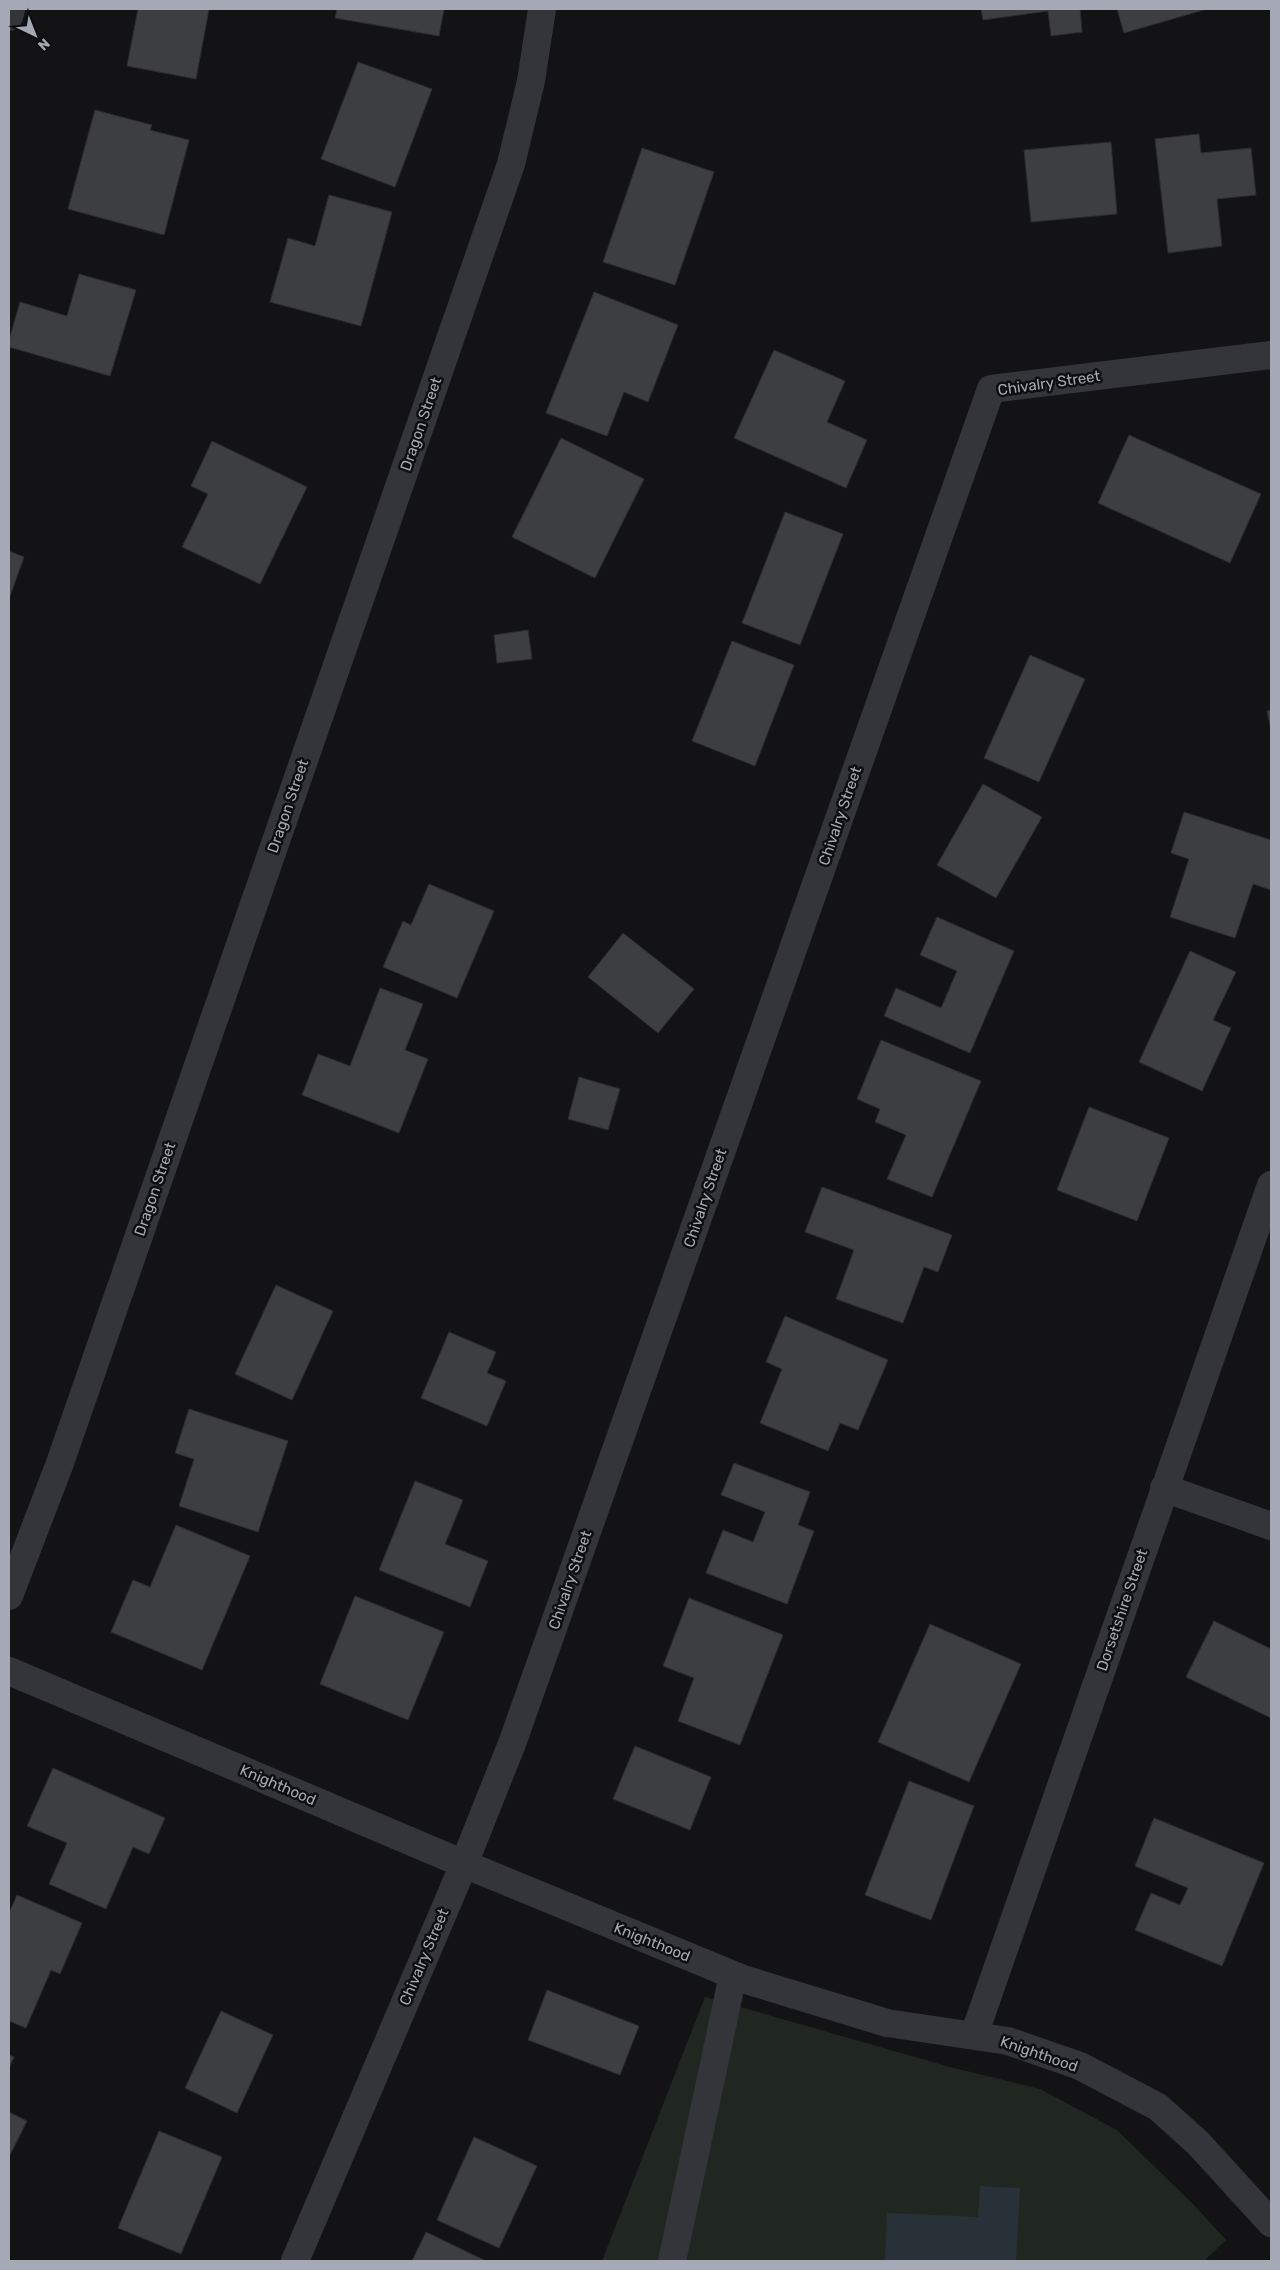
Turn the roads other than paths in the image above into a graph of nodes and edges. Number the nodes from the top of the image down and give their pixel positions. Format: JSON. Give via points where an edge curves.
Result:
{"nodes":[{"id":1,"x":11,"y":9,"type":"edge"},
{"id":2,"x":542,"y":9,"type":"edge"},
{"id":3,"x":9,"y":18,"type":"edge"},
{"id":4,"x":1271,"y":355,"type":"edge"},
{"id":5,"x":1271,"y":1185,"type":"edge"},
{"id":6,"x":1164,"y":1488,"type":"junction"},
{"id":7,"x":1271,"y":1526,"type":"edge"},
{"id":8,"x":9,"y":1596,"type":"edge"},
{"id":9,"x":9,"y":1671,"type":"edge"},
{"id":10,"x":464,"y":1864,"type":"junction"},
{"id":11,"x":733,"y":1975,"type":"junction"},
{"id":12,"x":974,"y":2035,"type":"junction"},
{"id":13,"x":1271,"y":2223,"type":"edge"},
{"id":14,"x":295,"y":2261,"type":"edge"},
{"id":15,"x":672,"y":2261,"type":"edge"}],
"edges":[{"from":1,"to":3,"type":"street"},
{"from":2,"to":8,"type":"street","name":"Dragon Street","via":[[531,81],[511,164],[60,1463]]},
{"from":4,"to":10,"type":"street","name":"Chivalry Street","via":[[991,389],[513,1741]]},
{"from":5,"to":6,"type":"street","name":"Dorsetshire Street"},
{"from":6,"to":7,"type":"street"},
{"from":6,"to":12,"type":"street","name":"Dorsetshire Street"},
{"from":9,"to":10,"type":"street","name":"Knighthood"},
{"from":10,"to":11,"type":"street","name":"Knighthood"},
{"from":10,"to":14,"type":"street","name":"Chivalry Street"},
{"from":11,"to":12,"type":"street","name":"Knighthood","via":[[887,2023]]},
{"from":11,"to":15,"type":"street"},
{"from":12,"to":13,"type":"street","name":"Knighthood","via":[[1008,2041],[1080,2066],[1158,2107],[1198,2143]]}]}
